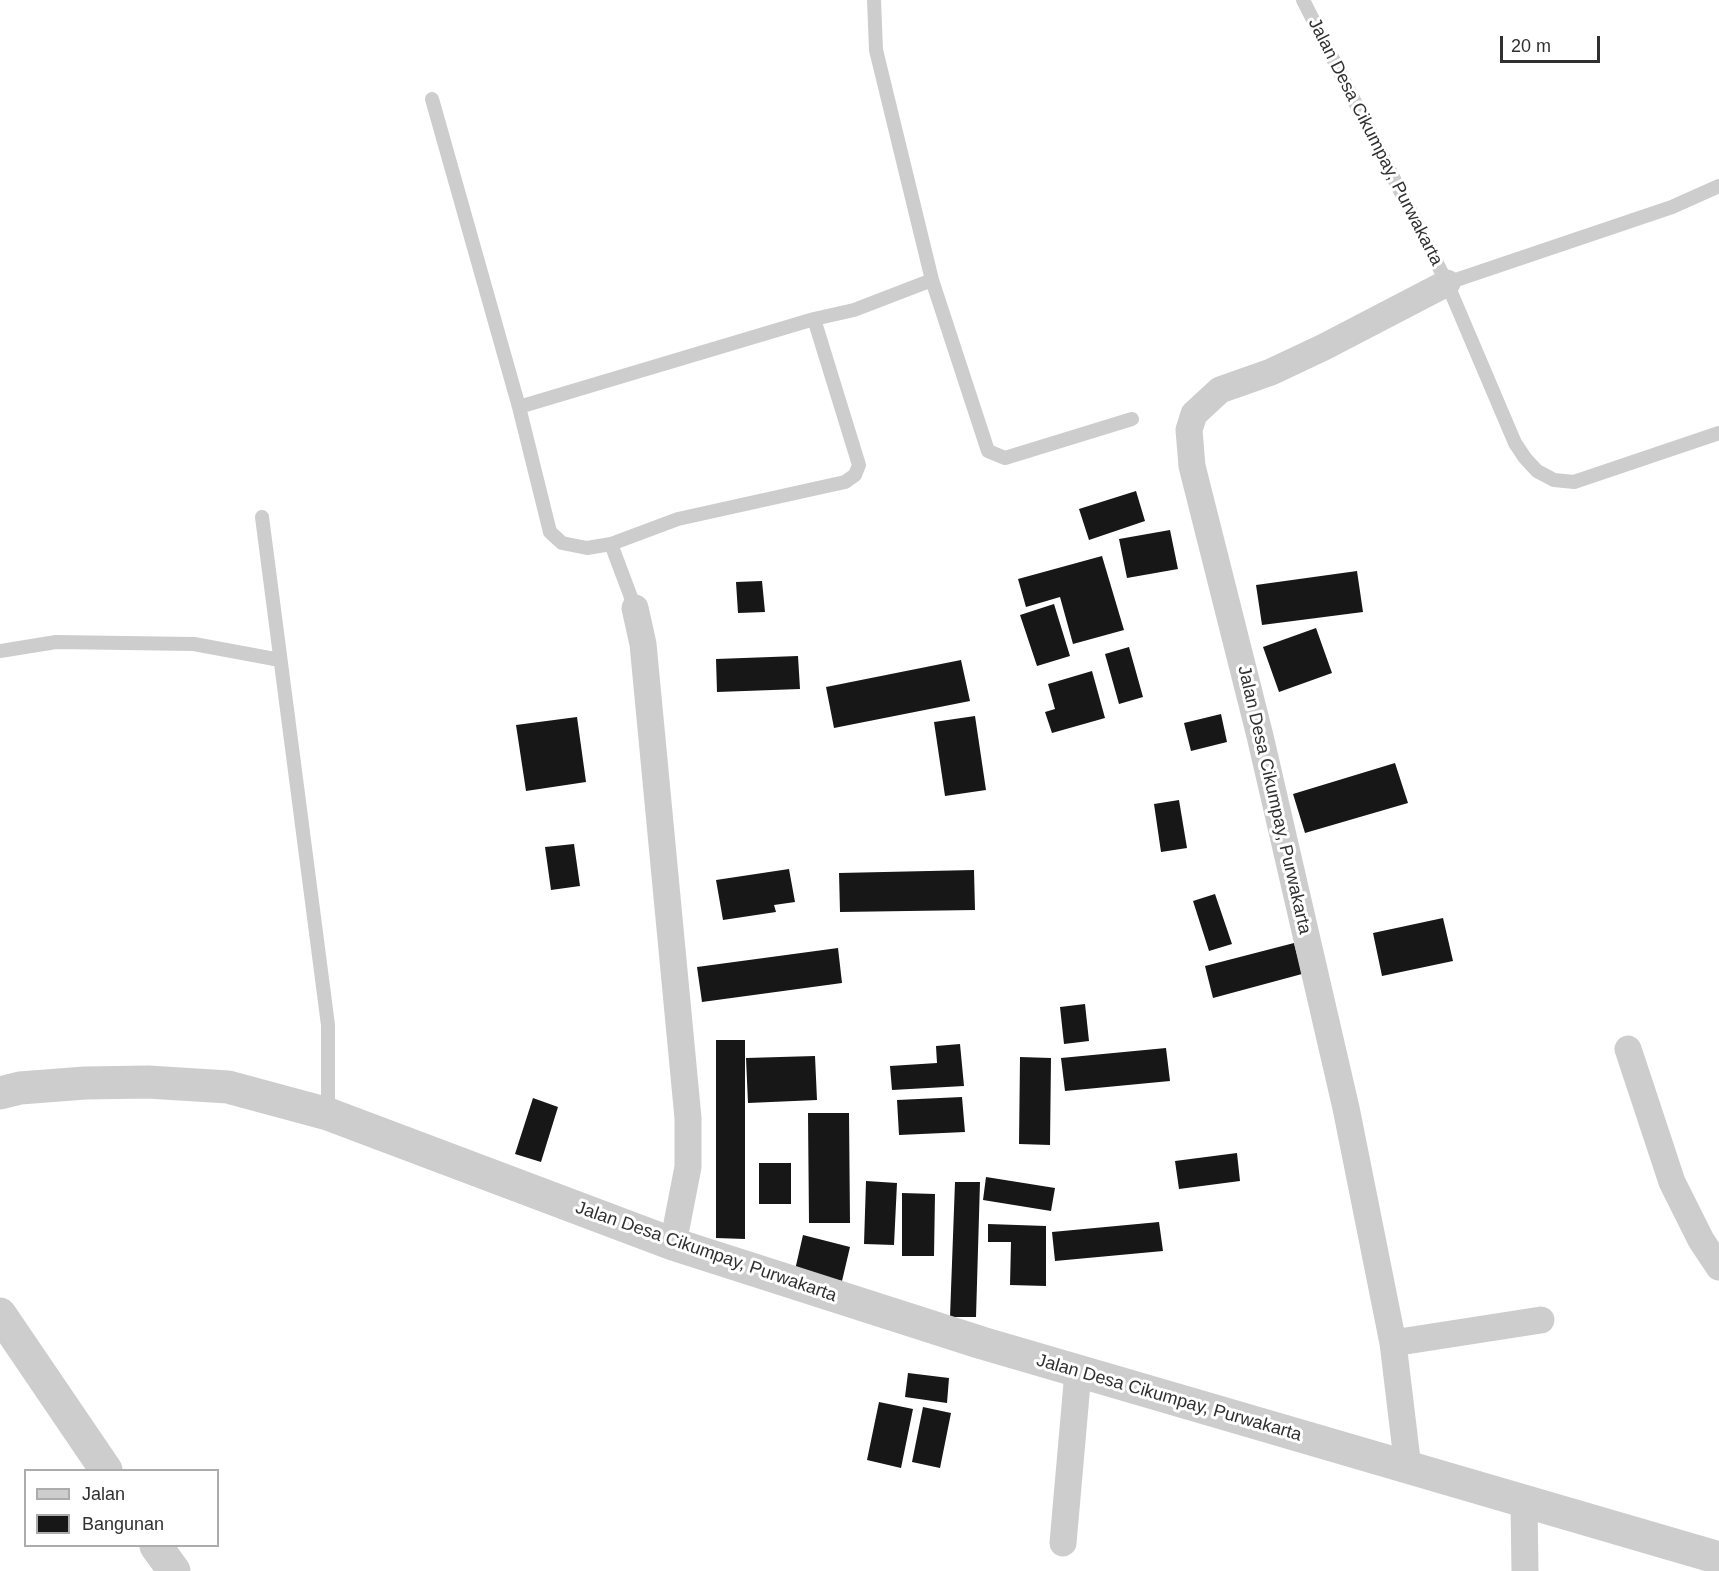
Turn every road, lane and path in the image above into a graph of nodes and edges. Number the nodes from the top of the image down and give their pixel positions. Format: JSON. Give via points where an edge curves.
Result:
{"nodes":[{"id":1,"x":874,"y":0,"type":"edge"},
{"id":2,"x":1303,"y":0,"type":"edge"},
{"id":3,"x":432,"y":99,"type":"dead end"},
{"id":4,"x":1719,"y":186,"type":"edge"},
{"id":5,"x":932,"y":280,"type":"junction"},
{"id":6,"x":1447,"y":284,"type":"junction"},
{"id":7,"x":814,"y":319,"type":"junction"},
{"id":8,"x":519,"y":407,"type":"junction"},
{"id":9,"x":1132,"y":419,"type":"dead end"},
{"id":10,"x":1719,"y":433,"type":"edge"},
{"id":11,"x":262,"y":517,"type":"dead end"},
{"id":12,"x":610,"y":544,"type":"junction"},
{"id":13,"x":635,"y":608,"type":"joint"},
{"id":14,"x":0,"y":651,"type":"edge"},
{"id":15,"x":280,"y":660,"type":"junction"},
{"id":16,"x":1628,"y":1049,"type":"dead end"},
{"id":17,"x":0,"y":1093,"type":"edge"},
{"id":18,"x":328,"y":1114,"type":"junction"},
{"id":19,"x":673,"y":1244,"type":"junction"},
{"id":20,"x":1719,"y":1267,"type":"edge"},
{"id":21,"x":0,"y":1314,"type":"edge"},
{"id":22,"x":1541,"y":1320,"type":"dead end"},
{"id":23,"x":1393,"y":1343,"type":"junction"},
{"id":24,"x":1078,"y":1372,"type":"junction"},
{"id":25,"x":1408,"y":1468,"type":"junction"},
{"id":26,"x":105,"y":1469,"type":"edge"},
{"id":27,"x":1524,"y":1503,"type":"junction"},
{"id":28,"x":1063,"y":1543,"type":"dead end"},
{"id":29,"x":157,"y":1547,"type":"edge"},
{"id":30,"x":1719,"y":1558,"type":"edge"},
{"id":31,"x":174,"y":1571,"type":"edge"},
{"id":32,"x":1525,"y":1571,"type":"edge"}],
"edges":[{"from":1,"to":5,"type":"lane","via":[[876,50]]},
{"from":2,"to":6,"type":"lane","name":"Jalan Desa Cikumpay, Purwakarta"},
{"from":3,"to":8,"type":"lane"},
{"from":4,"to":6,"type":"lane","name":"Jalan Desa Cikumpay, Purwakarta","via":[[1672,207]]},
{"from":5,"to":7,"type":"lane","via":[[854,310]]},
{"from":5,"to":9,"type":"lane","via":[[988,451],[1005,458]]},
{"from":6,"to":10,"type":"lane","name":"Jalan Desa Cikumpay, Purwakarta","via":[[1515,443],[1538,471],[1554,480],[1574,482]]},
{"from":6,"to":23,"type":"street","name":"Jalan Desa Cikumpay, Purwakarta","via":[[1271,372],[1220,390],[1194,414],[1189,430],[1192,466],[1260,736],[1346,1108]]},
{"from":7,"to":8,"type":"lane"},
{"from":7,"to":12,"type":"lane","via":[[859,465],[855,475],[845,482],[678,519]]},
{"from":8,"to":12,"type":"lane","via":[[550,532],[562,543],[587,548]]},
{"from":11,"to":15,"type":"lane"},
{"from":12,"to":13,"type":"lane"},
{"from":13,"to":19,"type":"street","via":[[643,644],[688,1118],[688,1167]]},
{"from":14,"to":15,"type":"lane","via":[[56,642],[194,644]]},
{"from":15,"to":18,"type":"lane","via":[[328,1025]]},
{"from":16,"to":20,"type":"street","via":[[1672,1182]]},
{"from":17,"to":18,"type":"street","name":"Jalan Desa Cikumpay, Purwakarta","via":[[85,1083],[228,1087]]},
{"from":18,"to":19,"type":"street","name":"Jalan Desa Cikumpay, Purwakarta"},
{"from":19,"to":24,"type":"street","name":"Jalan Desa Cikumpay, Purwakarta"},
{"from":21,"to":26,"type":"street"},
{"from":22,"to":23,"type":"street"},
{"from":23,"to":25,"type":"street","name":"Jalan Desa Cikumpay, Purwakarta"},
{"from":24,"to":25,"type":"street","name":"Jalan Desa Cikumpay, Purwakarta"},
{"from":24,"to":28,"type":"street"},
{"from":25,"to":27,"type":"street","name":"Jalan Desa Cikumpay, Purwakarta"},
{"from":27,"to":30,"type":"street","name":"Jalan Desa Cikumpay, Purwakarta"},
{"from":27,"to":32,"type":"street"},
{"from":29,"to":31,"type":"street"}]}
